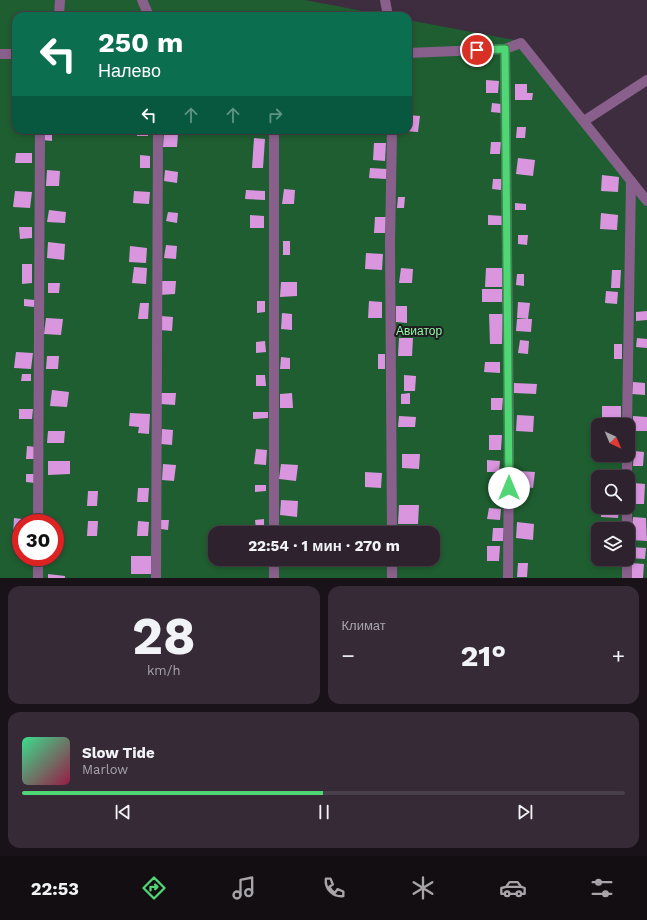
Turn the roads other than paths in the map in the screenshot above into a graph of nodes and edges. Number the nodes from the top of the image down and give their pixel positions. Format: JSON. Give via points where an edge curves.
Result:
{"nodes":[{"id":1,"x":60,"y":0,"type":"edge"},
{"id":2,"x":142,"y":0,"type":"edge"},
{"id":3,"x":385,"y":0,"type":"edge"},
{"id":4,"x":59,"y":12,"type":"edge"},
{"id":5,"x":146,"y":12,"type":"edge"},
{"id":6,"x":387,"y":12,"type":"edge"},
{"id":7,"x":505,"y":49,"type":"junction"},
{"id":8,"x":412,"y":52,"type":"edge"},
{"id":9,"x":0,"y":54,"type":"edge"},
{"id":10,"x":12,"y":54,"type":"edge"},
{"id":11,"x":647,"y":80,"type":"edge"},
{"id":12,"x":584,"y":121,"type":"junction"},
{"id":13,"x":40,"y":134,"type":"edge"},
{"id":14,"x":158,"y":134,"type":"edge"},
{"id":15,"x":274,"y":134,"type":"edge"},
{"id":16,"x":392,"y":134,"type":"edge"},
{"id":17,"x":631,"y":181,"type":"junction"},
{"id":18,"x":647,"y":201,"type":"edge"},
{"id":19,"x":627,"y":418,"type":"edge"},
{"id":20,"x":38,"y":514,"type":"edge"},
{"id":21,"x":274,"y":526,"type":"edge"},
{"id":22,"x":392,"y":526,"type":"edge"},
{"id":23,"x":38,"y":566,"type":"edge"},
{"id":24,"x":274,"y":566,"type":"edge"},
{"id":25,"x":392,"y":566,"type":"edge"},
{"id":26,"x":627,"y":566,"type":"edge"},
{"id":27,"x":38,"y":578,"type":"edge"},
{"id":28,"x":156,"y":578,"type":"edge"},
{"id":29,"x":274,"y":578,"type":"edge"},
{"id":30,"x":392,"y":578,"type":"edge"},
{"id":31,"x":508,"y":578,"type":"edge"},
{"id":32,"x":627,"y":578,"type":"edge"}],
"edges":[{"from":1,"to":4,"type":"street"},
{"from":2,"to":5,"type":"street"},
{"from":3,"to":6,"type":"street"},
{"from":7,"to":8,"type":"street"},
{"from":7,"to":12,"type":"street","via":[[521,43]]},
{"from":7,"to":31,"type":"street"},
{"from":9,"to":10,"type":"street"},
{"from":11,"to":12,"type":"street"},
{"from":12,"to":17,"type":"street"},
{"from":13,"to":20,"type":"street"},
{"from":14,"to":28,"type":"street"},
{"from":15,"to":21,"type":"street"},
{"from":16,"to":22,"type":"street"},
{"from":17,"to":18,"type":"street"},
{"from":17,"to":19,"type":"street"},
{"from":23,"to":27,"type":"street"},
{"from":24,"to":29,"type":"street"},
{"from":25,"to":30,"type":"street"},
{"from":26,"to":32,"type":"street"}]}
